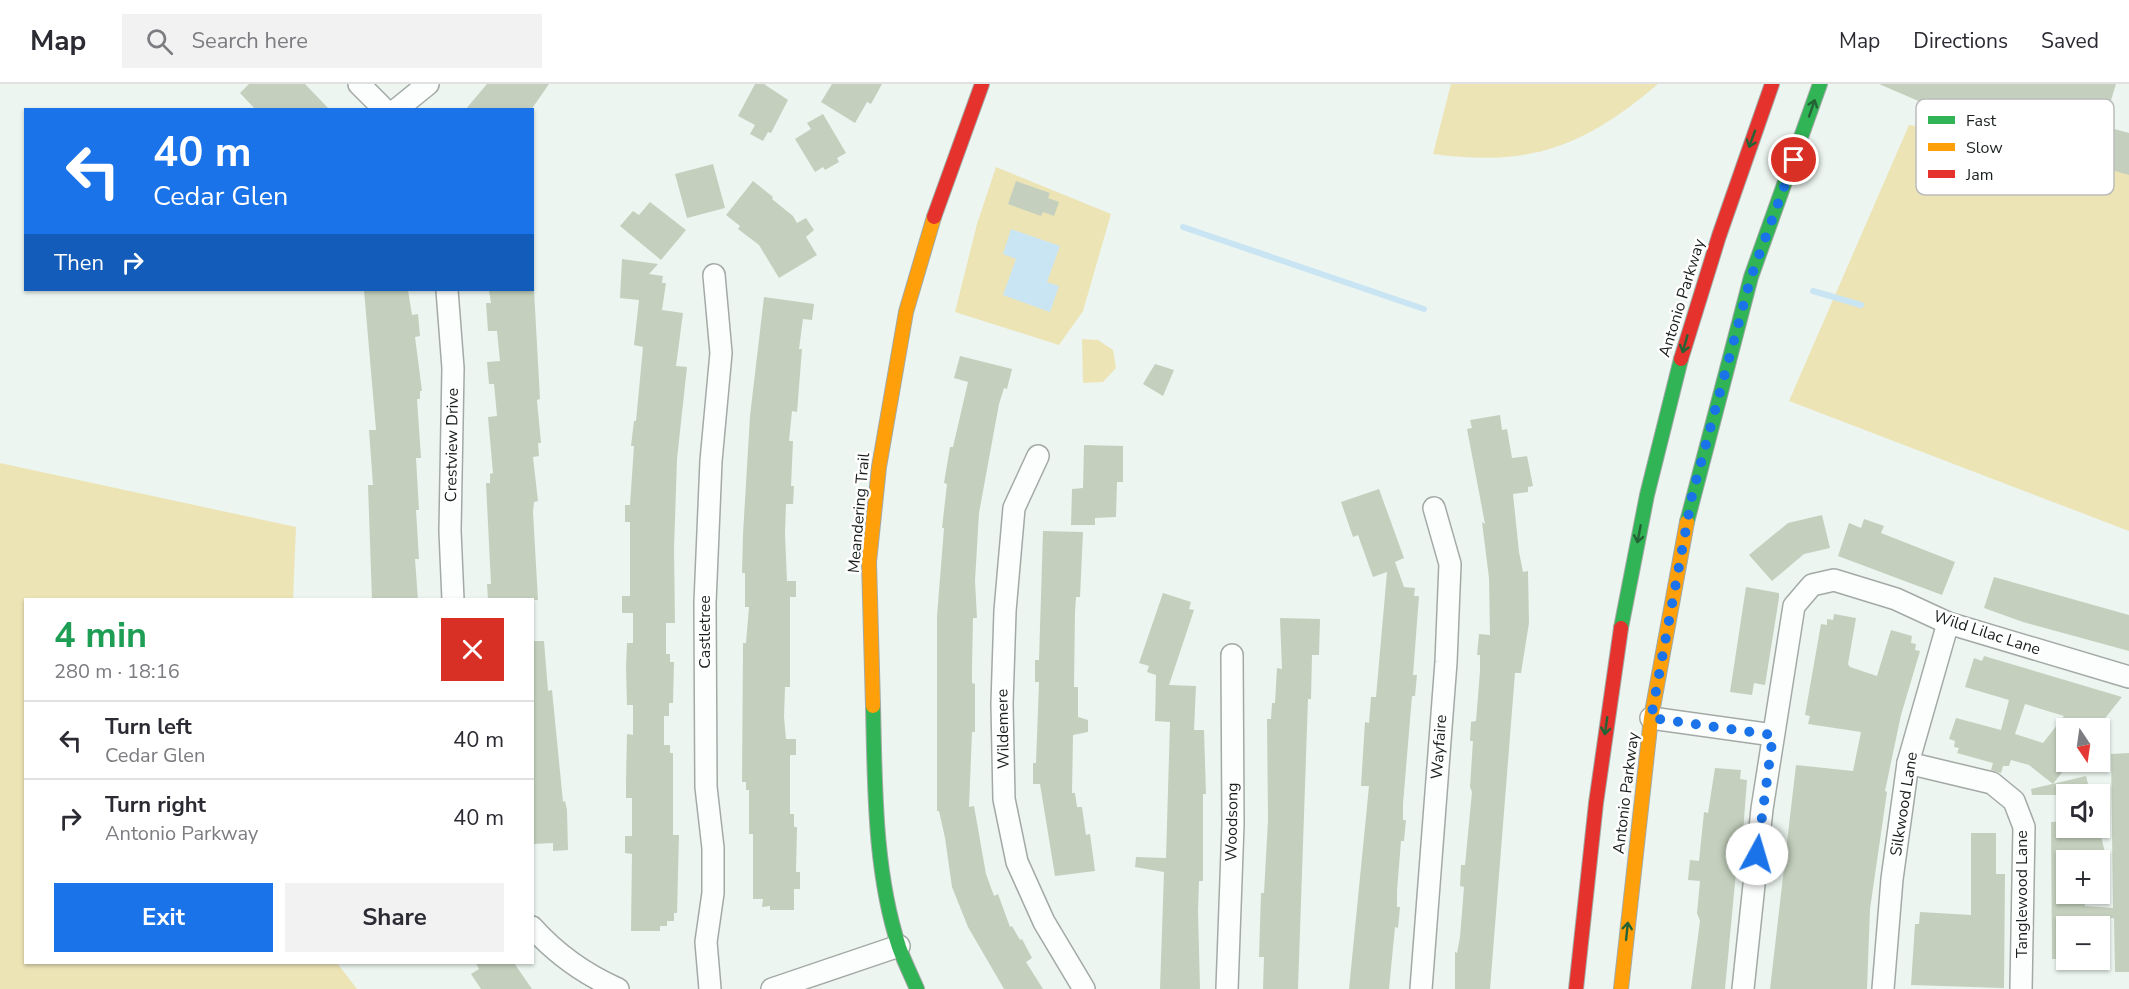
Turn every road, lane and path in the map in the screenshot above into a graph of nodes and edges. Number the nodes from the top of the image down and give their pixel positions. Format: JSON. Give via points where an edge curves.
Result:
{"nodes":[{"id":1,"x":359,"y":84,"type":"edge"},
{"id":2,"x":428,"y":84,"type":"edge"},
{"id":3,"x":982,"y":84,"type":"edge"},
{"id":4,"x":1772,"y":84,"type":"edge"},
{"id":5,"x":1820,"y":84,"type":"edge"},
{"id":6,"x":383,"y":108,"type":"edge"},
{"id":7,"x":398,"y":108,"type":"edge"},
{"id":8,"x":714,"y":275,"type":"dead end"},
{"id":9,"x":447,"y":291,"type":"edge"},
{"id":10,"x":1038,"y":456,"type":"dead end"},
{"id":11,"x":1434,"y":508,"type":"dead end"},
{"id":12,"x":453,"y":598,"type":"edge"},
{"id":13,"x":1948,"y":623,"type":"junction"},
{"id":14,"x":1232,"y":655,"type":"dead end"},
{"id":15,"x":2129,"y":677,"type":"edge"},
{"id":16,"x":1651,"y":718,"type":"junction"},
{"id":17,"x":1773,"y":735,"type":"junction"},
{"id":18,"x":1908,"y":763,"type":"junction"},
{"id":19,"x":534,"y":929,"type":"edge"},
{"id":20,"x":899,"y":946,"type":"junction"},
{"id":21,"x":618,"y":989,"type":"edge"},
{"id":22,"x":710,"y":989,"type":"edge"},
{"id":23,"x":772,"y":989,"type":"edge"},
{"id":24,"x":917,"y":989,"type":"edge"},
{"id":25,"x":1084,"y":989,"type":"edge"},
{"id":26,"x":1227,"y":989,"type":"edge"},
{"id":27,"x":1421,"y":989,"type":"edge"},
{"id":28,"x":1576,"y":989,"type":"edge"},
{"id":29,"x":1621,"y":989,"type":"edge"},
{"id":30,"x":1743,"y":989,"type":"edge"},
{"id":31,"x":1883,"y":989,"type":"edge"},
{"id":32,"x":2021,"y":989,"type":"edge"}],
"edges":[{"from":1,"to":6,"type":"street"},
{"from":2,"to":7,"type":"street"},
{"from":3,"to":20,"type":"main road","name":"Meandering Trail","via":[[935,214],[906,312],[879,466],[869,562],[876,803],[886,889]]},
{"from":4,"to":28,"type":"main road","name":"Antonio Parkway","one_way":true,"via":[[1708,267],[1646,496],[1611,688]]},
{"from":16,"to":5,"type":"main road","name":"Antonio Parkway","one_way":true,"via":[[1692,496],[1751,277]]},
{"from":8,"to":22,"type":"street","name":"Castletree","via":[[721,353],[711,461],[705,603],[706,787],[713,848],[706,942]]},
{"from":9,"to":12,"type":"street","name":"Crestview Drive","via":[[453,368]]},
{"from":10,"to":25,"type":"street","name":"Wildemere","via":[[1014,508],[1005,611],[1004,799],[1017,862],[1044,922]]},
{"from":11,"to":27,"type":"street","name":"Wayfaire","via":[[1450,564]]},
{"from":13,"to":15,"type":"street","name":"Wild Lilac Lane"},
{"from":13,"to":17,"type":"street","name":"Wild Lilac Lane","via":[[1896,599],[1834,579],[1812,585],[1794,606]]},
{"from":13,"to":18,"type":"street","name":"Silkwood Lane"},
{"from":14,"to":26,"type":"street","name":"Woodsong","via":[[1233,824]]},
{"from":16,"to":17,"type":"street"},
{"from":29,"to":16,"type":"main road","name":"Antonio Parkway","one_way":true},
{"from":17,"to":30,"type":"street"},
{"from":18,"to":31,"type":"street","name":"Silkwood Lane","via":[[1892,879]]},
{"from":18,"to":32,"type":"street","name":"Tanglewood Lane","via":[[1992,783],[2014,801],[2024,827]]},
{"from":19,"to":21,"type":"street","via":[[588,976]]},
{"from":20,"to":23,"type":"street"},
{"from":20,"to":24,"type":"main road","name":"Meandering Trail"}]}
